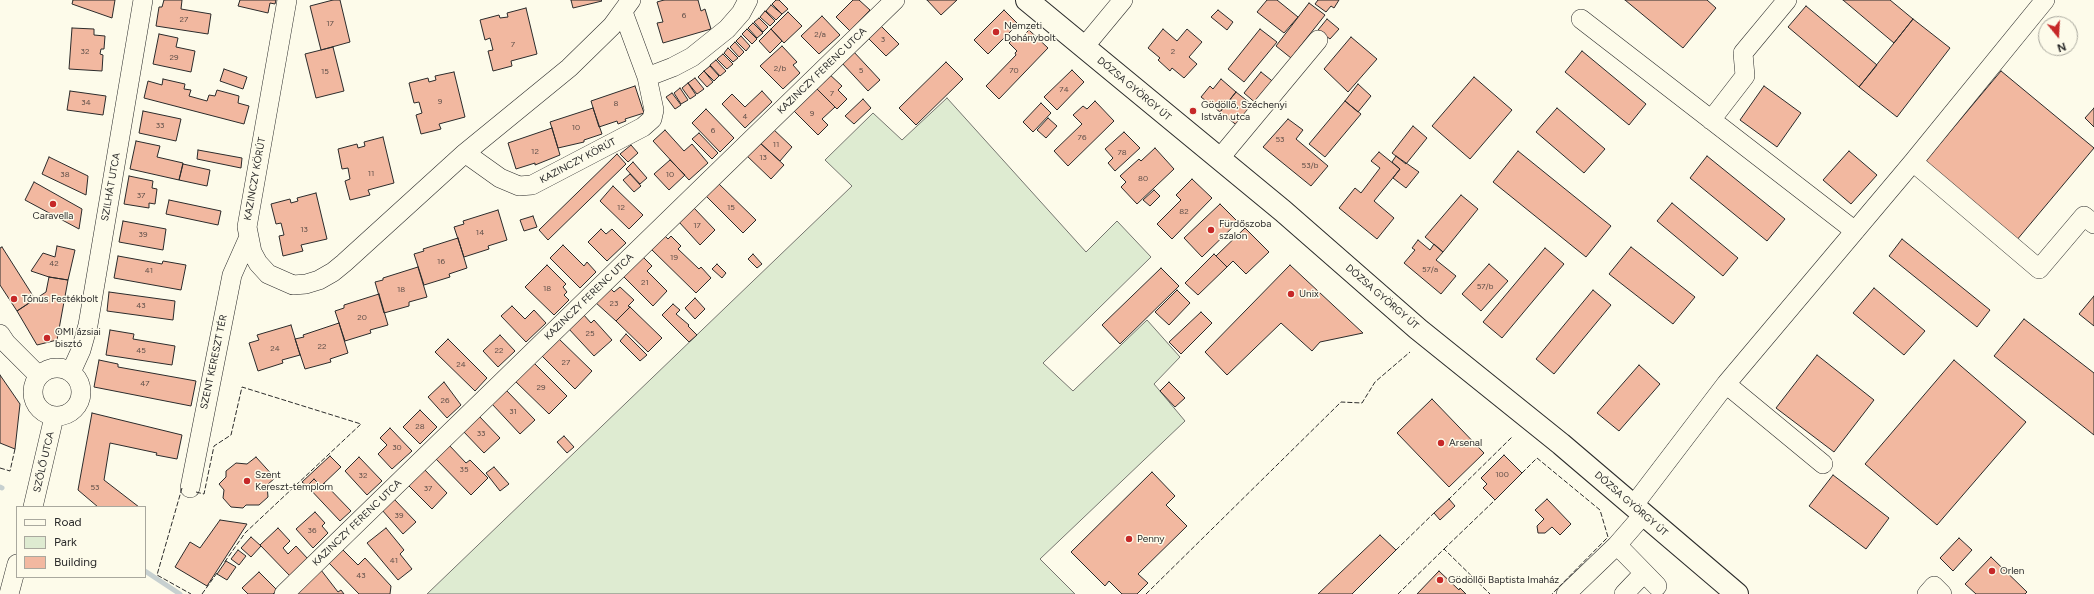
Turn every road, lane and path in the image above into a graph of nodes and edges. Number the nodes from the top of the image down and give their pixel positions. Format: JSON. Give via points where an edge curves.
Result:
{"nodes":[{"id":1,"x":143,"y":0,"type":"edge"},
{"id":2,"x":287,"y":0,"type":"edge"},
{"id":3,"x":1027,"y":0,"type":"edge"},
{"id":4,"x":1123,"y":0,"type":"edge"},
{"id":5,"x":1787,"y":0,"type":"edge"},
{"id":6,"x":2045,"y":0,"type":"edge"},
{"id":7,"x":749,"y":1,"type":"edge"},
{"id":8,"x":888,"y":2,"type":"edge"},
{"id":9,"x":627,"y":6,"type":"edge"},
{"id":10,"x":1581,"y":19,"type":"dead end"},
{"id":11,"x":1318,"y":40,"type":"dead end"},
{"id":12,"x":1084,"y":47,"type":"junction"},
{"id":13,"x":647,"y":76,"type":"junction"},
{"id":14,"x":1711,"y":120,"type":"junction"},
{"id":15,"x":465,"y":153,"type":"junction"},
{"id":16,"x":1219,"y":159,"type":"junction"},
{"id":17,"x":1913,"y":162,"type":"junction"},
{"id":18,"x":2094,"y":224,"type":"edge"},
{"id":19,"x":1855,"y":231,"type":"junction"},
{"id":20,"x":248,"y":239,"type":"junction"},
{"id":21,"x":0,"y":334,"type":"edge"},
{"id":22,"x":71,"y":372,"type":"junction"},
{"id":23,"x":39,"y":376,"type":"junction"},
{"id":24,"x":1726,"y":384,"type":"junction"},
{"id":25,"x":54,"y":417,"type":"junction"},
{"id":26,"x":1823,"y":464,"type":"dead end"},
{"id":27,"x":190,"y":488,"type":"dead end"},
{"id":28,"x":33,"y":506,"type":"edge"},
{"id":29,"x":1638,"y":511,"type":"junction"},
{"id":30,"x":1616,"y":545,"type":"junction"},
{"id":31,"x":16,"y":568,"type":"edge"},
{"id":32,"x":9,"y":594,"type":"edge"},
{"id":33,"x":284,"y":594,"type":"edge"},
{"id":34,"x":1566,"y":594,"type":"edge"},
{"id":35,"x":1624,"y":594,"type":"edge"},
{"id":36,"x":1737,"y":594,"type":"edge"}],
"edges":[{"from":1,"to":22,"type":"street","name":"SZILHÁT UTCA","via":[[88,325]]},
{"from":2,"to":20,"type":"street","name":"KAZINCZY KÖRÚT","via":[[247,227]]},
{"from":3,"to":12,"type":"main road","name":"DÓZSA GYÖRGY ÚT"},
{"from":4,"to":12,"type":"street"},
{"from":5,"to":14,"type":"street","via":[[1743,53],[1745,76]]},
{"from":6,"to":17,"type":"street"},
{"from":7,"to":13,"type":"street","via":[[727,29],[692,57]]},
{"from":8,"to":33,"type":"street","name":"KAZINCZY FERENC UTCA"},
{"from":9,"to":13,"type":"street","name":"KAZINCZY KÖRÚT"},
{"from":9,"to":15,"type":"street","name":"KAZINCZY KÖRÚT","via":[[612,26],[569,68]]},
{"from":10,"to":14,"type":"street"},
{"from":11,"to":16,"type":"street"},
{"from":12,"to":16,"type":"main road","name":"DÓZSA GYÖRGY ÚT"},
{"from":13,"to":15,"type":"street","name":"KAZINCZY KÖRÚT","via":[[654,110],[652,119],[644,127],[532,185],[519,186],[500,178]]},
{"from":14,"to":19,"type":"street"},
{"from":15,"to":20,"type":"street","name":"KAZINCZY KÖRÚT","via":[[344,263],[319,280],[293,285],[268,274],[258,263]]},
{"from":16,"to":29,"type":"main road","name":"DÓZSA GYÖRGY ÚT","via":[[1283,211],[1418,329],[1549,434]]},
{"from":17,"to":18,"type":"street","via":[[2040,270],[2084,216]]},
{"from":17,"to":19,"type":"street"},
{"from":19,"to":24,"type":"street"},
{"from":20,"to":27,"type":"street","name":"SZENT KERESZT TÉR","via":[[232,275]]},
{"from":21,"to":23,"type":"street"},
{"from":22,"to":23,"type":"street","via":[[63,368],[54,368]]},
{"from":22,"to":25,"type":"street","via":[[82,387],[81,400],[73,411],[61,417]]},
{"from":23,"to":25,"type":"street","via":[[33,397],[41,410]]},
{"from":24,"to":26,"type":"street"},
{"from":24,"to":29,"type":"street"},
{"from":25,"to":28,"type":"street","name":"SZŐLŐ UTCA"},
{"from":29,"to":30,"type":"street"},
{"from":29,"to":36,"type":"main road","name":"DÓZSA GYÖRGY ÚT"},
{"from":30,"to":34,"type":"street"},
{"from":30,"to":35,"type":"street","via":[[1650,580]]},
{"from":31,"to":32,"type":"street"}]}
